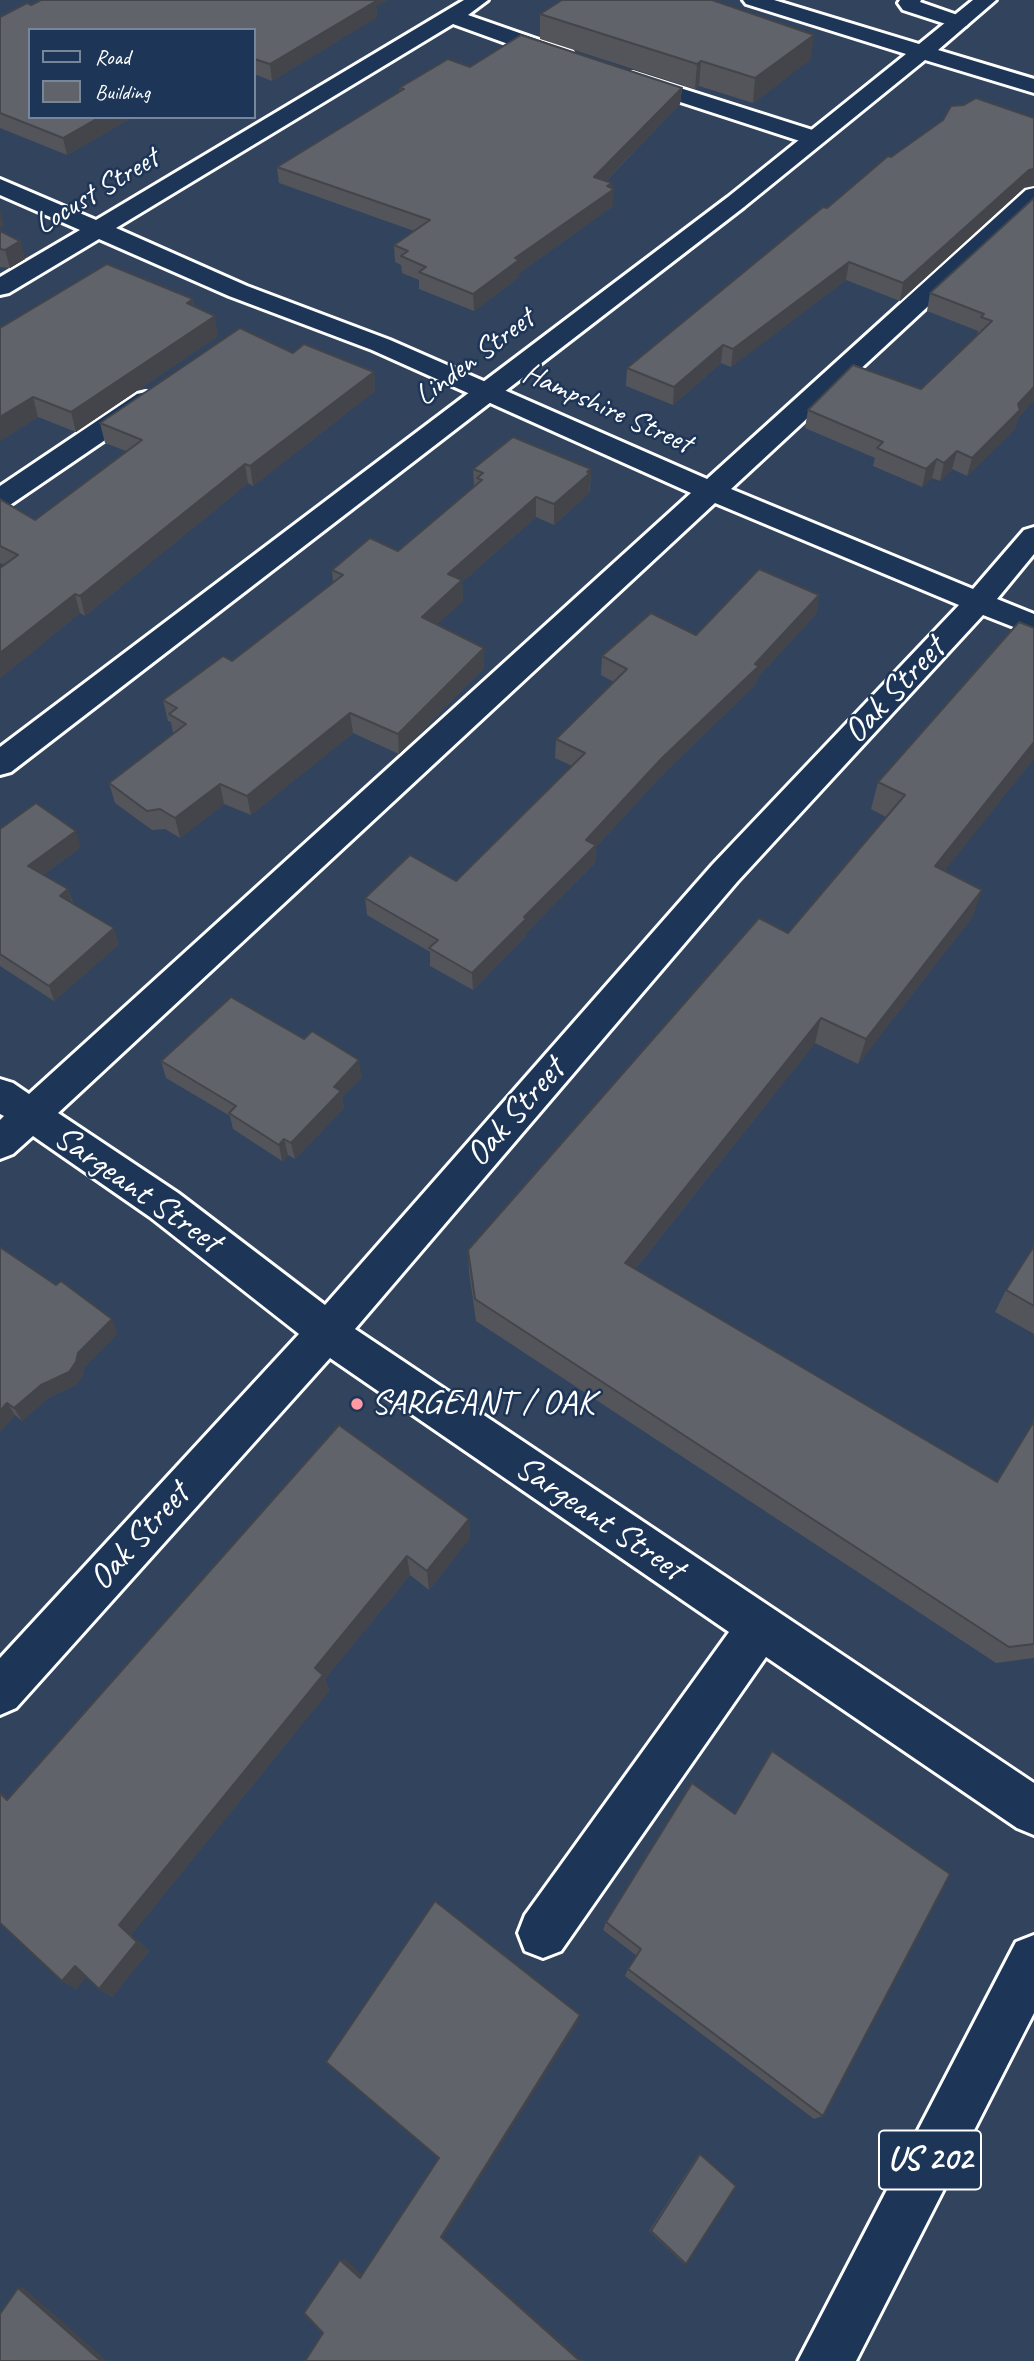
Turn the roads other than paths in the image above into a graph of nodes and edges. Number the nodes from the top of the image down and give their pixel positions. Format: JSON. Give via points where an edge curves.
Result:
{"nodes":[{"id":1,"x":478,"y":0,"type":"edge"},
{"id":2,"x":753,"y":0,"type":"edge"},
{"id":3,"x":911,"y":0,"type":"edge"},
{"id":4,"x":986,"y":0,"type":"edge"},
{"id":5,"x":452,"y":16,"type":"junction"},
{"id":6,"x":959,"y":22,"type":"junction"},
{"id":7,"x":921,"y":51,"type":"junction"},
{"id":8,"x":586,"y":63,"type":"edge"},
{"id":9,"x":611,"y":71,"type":"edge"},
{"id":10,"x":1034,"y":86,"type":"edge"},
{"id":11,"x":814,"y":138,"type":"junction"},
{"id":12,"x":0,"y":186,"type":"edge"},
{"id":13,"x":1034,"y":195,"type":"edge"},
{"id":14,"x":99,"y":227,"type":"junction"},
{"id":15,"x":0,"y":288,"type":"edge"},
{"id":16,"x":281,"y":307,"type":"junction"},
{"id":17,"x":259,"y":322,"type":"dead end"},
{"id":18,"x":169,"y":384,"type":"edge"},
{"id":19,"x":486,"y":391,"type":"junction"},
{"id":20,"x":711,"y":491,"type":"junction"},
{"id":21,"x":0,"y":499,"type":"edge"},
{"id":22,"x":1034,"y":536,"type":"edge"},
{"id":23,"x":978,"y":602,"type":"junction"},
{"id":24,"x":1034,"y":625,"type":"edge"},
{"id":25,"x":0,"y":764,"type":"edge"},
{"id":26,"x":15,"y":1104,"type":"edge"},
{"id":27,"x":0,"y":1143,"type":"edge"},
{"id":28,"x":327,"y":1332,"type":"junction"},
{"id":29,"x":759,"y":1628,"type":"junction"},
{"id":30,"x":0,"y":1692,"type":"edge"},
{"id":31,"x":1034,"y":1811,"type":"edge"},
{"id":32,"x":543,"y":1933,"type":"dead end"},
{"id":33,"x":1034,"y":1960,"type":"edge"},
{"id":34,"x":826,"y":2361,"type":"edge"}],
"edges":[{"from":1,"to":5,"type":"street","name":"Locust Street"},
{"from":2,"to":7,"type":"street"},
{"from":3,"to":6,"type":"street","via":[[910,6]]},
{"from":4,"to":6,"type":"street","name":"Linden Street"},
{"from":5,"to":8,"type":"street"},
{"from":5,"to":14,"type":"street","name":"Locust Street"},
{"from":6,"to":7,"type":"street","name":"Linden Street"},
{"from":7,"to":10,"type":"street"},
{"from":7,"to":11,"type":"street","name":"Linden Street"},
{"from":9,"to":11,"type":"street"},
{"from":11,"to":19,"type":"street","name":"Linden Street"},
{"from":12,"to":14,"type":"street","name":"Hampshire Street"},
{"from":13,"to":20,"type":"street"},
{"from":14,"to":15,"type":"street","name":"Locust Street"},
{"from":14,"to":16,"type":"street","name":"Hampshire Street"},
{"from":16,"to":17,"type":"street"},
{"from":16,"to":19,"type":"street","name":"Hampshire Street"},
{"from":18,"to":21,"type":"street"},
{"from":19,"to":20,"type":"street","name":"Hampshire Street"},
{"from":19,"to":25,"type":"street","name":"Linden Street"},
{"from":20,"to":23,"type":"street","name":"Hampshire Street"},
{"from":20,"to":26,"type":"street"},
{"from":22,"to":23,"type":"street","name":"Oak Street"},
{"from":23,"to":24,"type":"street","name":"Hampshire Street"},
{"from":23,"to":28,"type":"street","name":"Oak Street","via":[[724,873]]},
{"from":26,"to":27,"type":"street"},
{"from":26,"to":28,"type":"street","name":"Sargeant Street","via":[[164,1205]]},
{"from":28,"to":29,"type":"street","name":"Sargeant Street"},
{"from":28,"to":30,"type":"street","name":"Oak Street"},
{"from":29,"to":31,"type":"street","name":"Sargeant Street"},
{"from":29,"to":32,"type":"street"},
{"from":33,"to":34,"type":"street","number":"US 202"}]}
